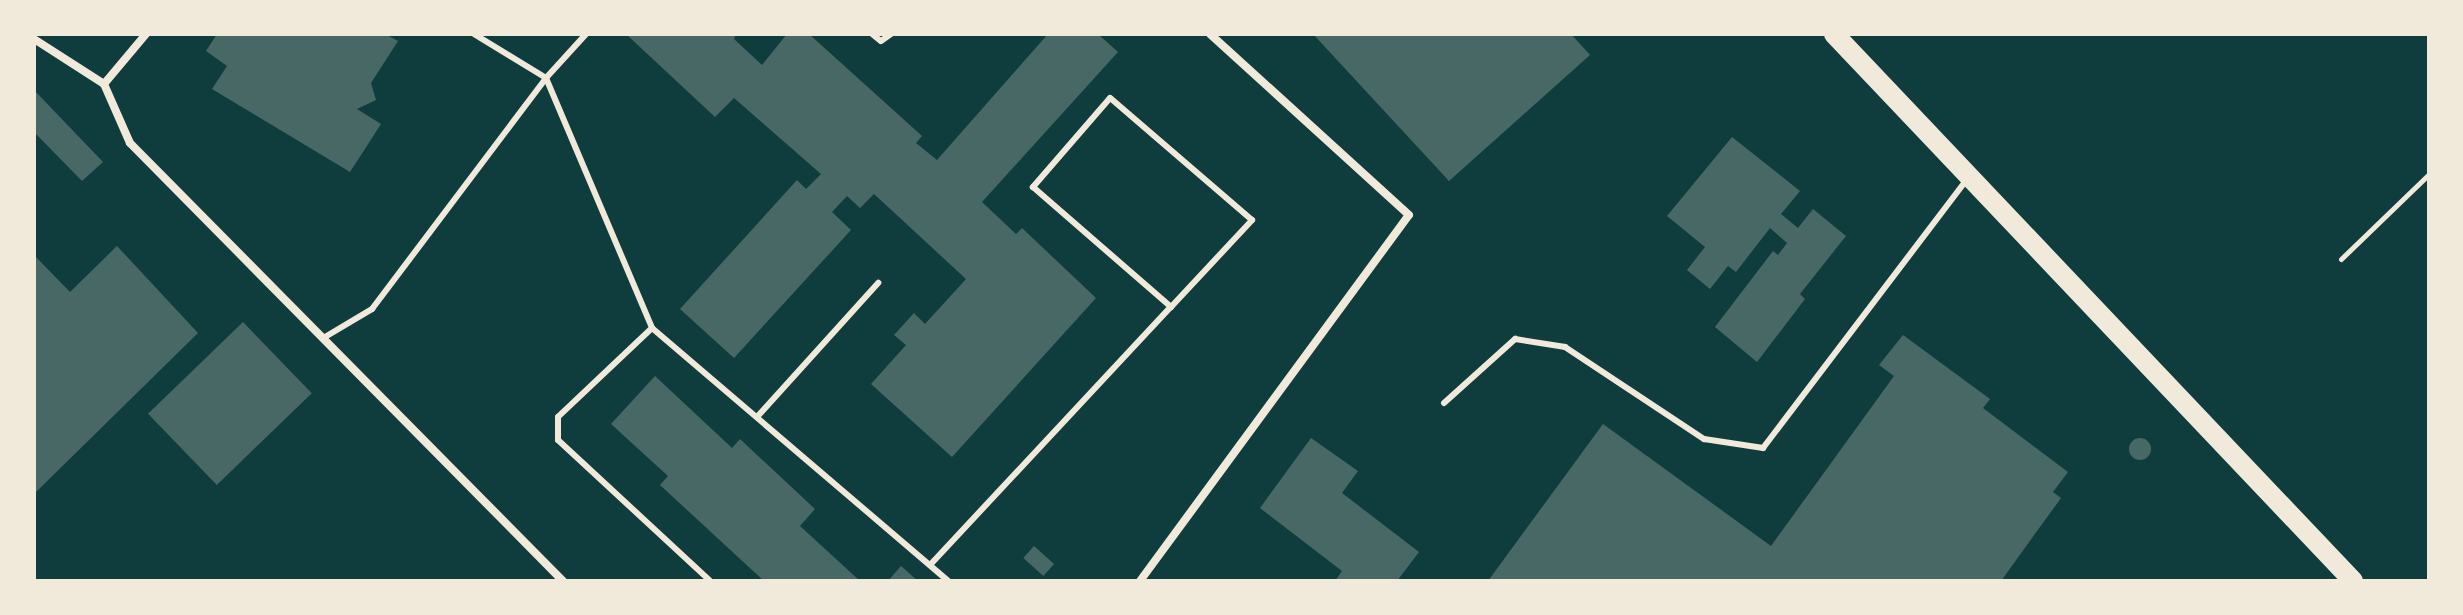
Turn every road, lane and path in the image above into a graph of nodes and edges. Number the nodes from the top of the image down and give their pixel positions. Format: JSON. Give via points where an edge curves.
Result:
{"nodes":[{"id":1,"x":146,"y":34,"type":"edge"},
{"id":2,"x":474,"y":34,"type":"edge"},
{"id":3,"x":586,"y":34,"type":"edge"},
{"id":4,"x":872,"y":34,"type":"edge"},
{"id":5,"x":891,"y":34,"type":"edge"},
{"id":6,"x":1210,"y":34,"type":"edge"},
{"id":7,"x":1834,"y":34,"type":"edge"},
{"id":8,"x":34,"y":39,"type":"edge"},
{"id":9,"x":546,"y":78,"type":"junction"},
{"id":10,"x":104,"y":84,"type":"junction"},
{"id":11,"x":2429,"y":174,"type":"edge"},
{"id":12,"x":1969,"y":176,"type":"junction"},
{"id":13,"x":2341,"y":259,"type":"dead end"},
{"id":14,"x":878,"y":283,"type":"dead end"},
{"id":15,"x":1171,"y":307,"type":"junction"},
{"id":16,"x":652,"y":328,"type":"junction"},
{"id":17,"x":325,"y":337,"type":"junction"},
{"id":18,"x":1444,"y":403,"type":"dead end"},
{"id":19,"x":757,"y":417,"type":"junction"},
{"id":20,"x":930,"y":565,"type":"junction"},
{"id":21,"x":563,"y":581,"type":"edge"},
{"id":22,"x":710,"y":581,"type":"edge"},
{"id":23,"x":948,"y":581,"type":"edge"},
{"id":24,"x":1140,"y":581,"type":"edge"},
{"id":25,"x":2353,"y":581,"type":"edge"}],
"edges":[{"from":1,"to":10,"type":"street"},
{"from":2,"to":9,"type":"lane"},
{"from":3,"to":9,"type":"lane"},
{"from":4,"to":5,"type":"lane","via":[[881,41]]},
{"from":6,"to":24,"type":"street","via":[[1409,215]]},
{"from":7,"to":12,"type":"main road"},
{"from":8,"to":10,"type":"street"},
{"from":9,"to":16,"type":"lane"},
{"from":9,"to":17,"type":"lane","via":[[372,309]]},
{"from":10,"to":17,"type":"street","via":[[130,143]]},
{"from":11,"to":13,"type":"path"},
{"from":12,"to":18,"type":"lane","via":[[1763,448],[1704,439],[1565,347],[1515,339]]},
{"from":12,"to":25,"type":"main road"},
{"from":14,"to":19,"type":"lane"},
{"from":15,"to":15,"type":"lane","via":[[1252,220],[1110,98],[1033,187]]},
{"from":15,"to":20,"type":"lane"},
{"from":16,"to":19,"type":"lane"},
{"from":16,"to":22,"type":"lane","via":[[558,417],[558,440]]},
{"from":17,"to":21,"type":"street"},
{"from":19,"to":20,"type":"lane"},
{"from":20,"to":23,"type":"lane"}]}
